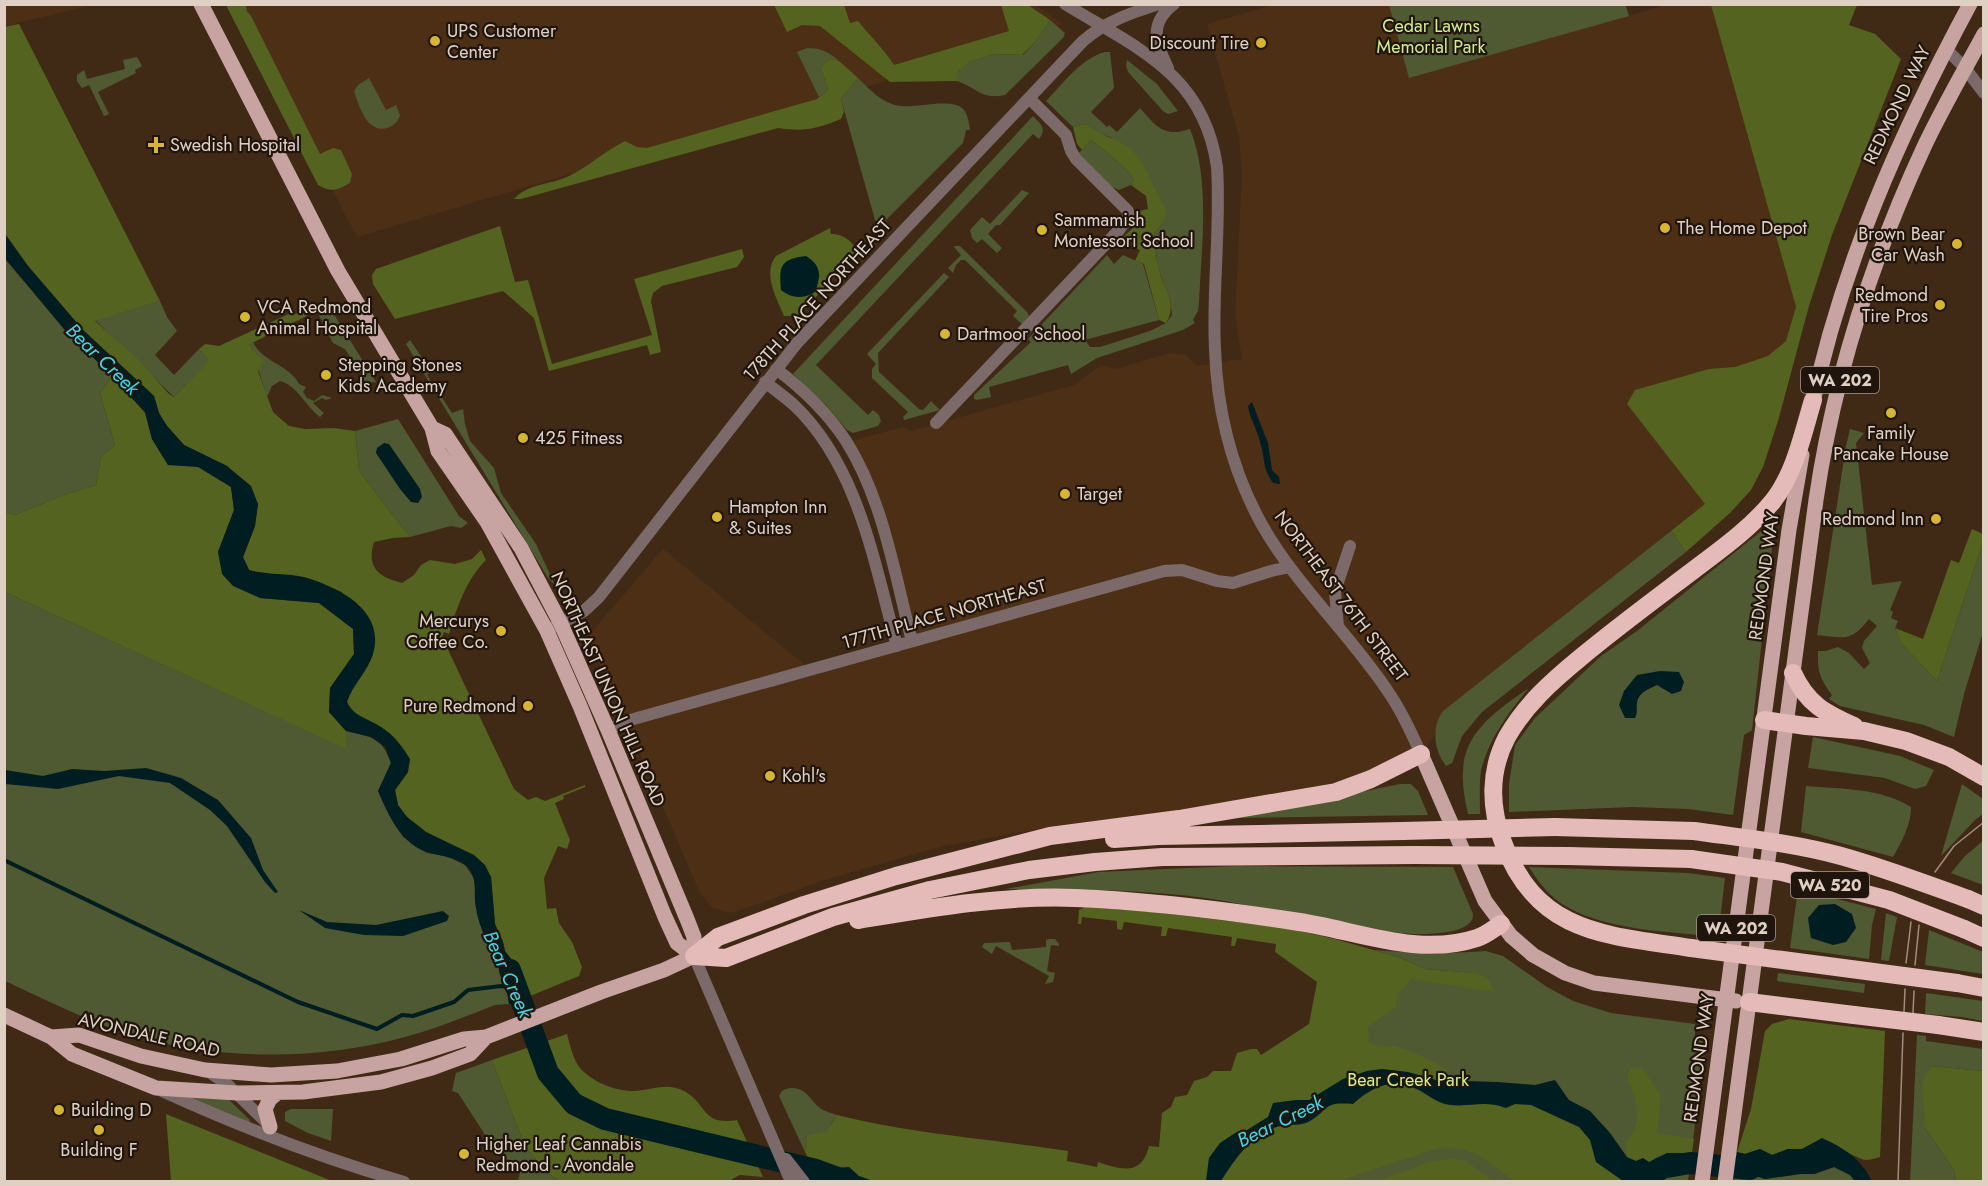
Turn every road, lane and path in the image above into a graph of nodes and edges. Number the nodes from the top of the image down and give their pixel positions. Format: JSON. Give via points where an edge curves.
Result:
{"nodes":[{"id":1,"x":201,"y":4,"type":"edge"},
{"id":2,"x":1065,"y":4,"type":"edge"},
{"id":3,"x":1159,"y":4,"type":"edge"},
{"id":4,"x":1174,"y":4,"type":"edge"},
{"id":5,"x":1970,"y":4,"type":"edge"},
{"id":6,"x":1102,"y":27,"type":"junction"},
{"id":7,"x":1983,"y":34,"type":"edge"},
{"id":8,"x":1946,"y":50,"type":"junction"},
{"id":9,"x":1965,"y":68,"type":"junction"},
{"id":10,"x":1170,"y":71,"type":"junction"},
{"id":11,"x":1983,"y":93,"type":"edge"},
{"id":12,"x":1029,"y":98,"type":"junction"},
{"id":13,"x":776,"y":369,"type":"junction"},
{"id":14,"x":765,"y":382,"type":"junction"},
{"id":15,"x":1813,"y":400,"type":"junction"},
{"id":16,"x":936,"y":423,"type":"dead end"},
{"id":17,"x":432,"y":428,"type":"junction"},
{"id":18,"x":1350,"y":546,"type":"dead end"},
{"id":19,"x":1290,"y":567,"type":"junction"},
{"id":20,"x":561,"y":624,"type":"junction"},
{"id":21,"x":1338,"y":628,"type":"junction"},
{"id":22,"x":547,"y":631,"type":"junction"},
{"id":23,"x":912,"y":641,"type":"junction"},
{"id":24,"x":897,"y":645,"type":"junction"},
{"id":25,"x":1793,"y":674,"type":"junction"},
{"id":26,"x":1764,"y":720,"type":"junction"},
{"id":27,"x":1786,"y":723,"type":"junction"},
{"id":28,"x":609,"y":730,"type":"junction"},
{"id":29,"x":1864,"y":730,"type":"junction"},
{"id":30,"x":1421,"y":754,"type":"junction"},
{"id":31,"x":1983,"y":777,"type":"edge"},
{"id":32,"x":968,"y":859,"type":"junction"},
{"id":33,"x":1976,"y":903,"type":"edge"},
{"id":34,"x":1501,"y":924,"type":"junction"},
{"id":35,"x":786,"y":934,"type":"junction"},
{"id":36,"x":1983,"y":938,"type":"edge"},
{"id":37,"x":694,"y":956,"type":"junction"},
{"id":38,"x":1983,"y":988,"type":"edge"},
{"id":39,"x":1726,"y":1000,"type":"junction"},
{"id":40,"x":1749,"y":1002,"type":"junction"},
{"id":41,"x":4,"y":1015,"type":"edge"},
{"id":42,"x":1983,"y":1032,"type":"edge"},
{"id":43,"x":51,"y":1037,"type":"junction"},
{"id":44,"x":486,"y":1037,"type":"junction"},
{"id":45,"x":205,"y":1070,"type":"junction"},
{"id":46,"x":156,"y":1088,"type":"junction"},
{"id":47,"x":237,"y":1093,"type":"junction"},
{"id":48,"x":277,"y":1094,"type":"junction"},
{"id":49,"x":270,"y":1126,"type":"junction"},
{"id":50,"x":776,"y":1146,"type":"junction"},
{"id":51,"x":307,"y":1151,"type":"junction"},
{"id":52,"x":404,"y":1182,"type":"edge"},
{"id":53,"x":791,"y":1182,"type":"edge"},
{"id":54,"x":804,"y":1182,"type":"edge"},
{"id":55,"x":1702,"y":1182,"type":"edge"},
{"id":56,"x":1725,"y":1182,"type":"edge"}],
"edges":[{"from":1,"to":17,"type":"main road","name":"NORTHEAST UNION HILL ROAD","via":[[338,271]]},
{"from":2,"to":6,"type":"street","name":"NORTHEAST 76TH STREET"},
{"from":3,"to":6,"type":"street","name":"178TH PLACE NORTHEAST"},
{"from":4,"to":10,"type":"street","via":[[1161,17],[1156,31]]},
{"from":5,"to":8,"type":"main road","name":"REDMOND WAY","number":"WA 202"},
{"from":6,"to":10,"type":"street","name":"NORTHEAST 76TH STREET"},
{"from":6,"to":12,"type":"street","name":"178TH PLACE NORTHEAST","via":[[1083,41]]},
{"from":7,"to":9,"type":"main road","number":"WA 202"},
{"from":8,"to":9,"type":"street"},
{"from":8,"to":15,"type":"main road","name":"REDMOND WAY","number":"WA 202","via":[[1903,134],[1863,231]]},
{"from":9,"to":11,"type":"street"},
{"from":9,"to":25,"type":"main road","number":"WA 202","via":[[1903,195],[1878,257],[1843,368],[1822,461]]},
{"from":10,"to":19,"type":"street","name":"NORTHEAST 76TH STREET","via":[[1201,113],[1216,160],[1215,350],[1227,435],[1255,511]]},
{"from":12,"to":13,"type":"street","name":"178TH PLACE NORTHEAST"},
{"from":12,"to":16,"type":"street","via":[[1066,135],[1076,159],[1128,211],[1128,218]]},
{"from":13,"to":14,"type":"street","name":"178TH PLACE NORTHEAST"},
{"from":13,"to":23,"type":"street","via":[[806,392],[828,418],[868,484]]},
{"from":14,"to":20,"type":"street","name":"178TH PLACE NORTHEAST","via":[[598,597],[584,611]]},
{"from":14,"to":24,"type":"street","via":[[794,405],[815,429],[852,491]]},
{"from":15,"to":26,"type":"main road","name":"REDMOND WAY","number":"WA 202","via":[[1789,530]]},
{"from":15,"to":38,"type":"highway","bridge":true,"via":[[1787,477],[1773,500],[1728,544],[1605,638],[1548,685],[1523,712],[1506,739],[1495,769],[1492,797],[1496,823],[1508,855],[1527,887],[1544,905],[1571,923],[1594,931]]},
{"from":17,"to":20,"type":"main road","name":"NORTHEAST UNION HILL ROAD","via":[[445,434],[505,523]]},
{"from":17,"to":22,"type":"main road","name":"NORTHEAST UNION HILL ROAD","via":[[438,451],[487,522]]},
{"from":18,"to":21,"type":"street","via":[[1335,591]]},
{"from":19,"to":21,"type":"street","name":"NORTHEAST 76TH STREET"},
{"from":19,"to":23,"type":"street","name":"177TH PLACE NORTHEAST","via":[[1233,583],[1182,570],[1164,571]]},
{"from":20,"to":22,"type":"street","name":"178TH PLACE NORTHEAST"},
{"from":20,"to":28,"type":"main road","name":"NORTHEAST UNION HILL ROAD"},
{"from":21,"to":30,"type":"street","name":"NORTHEAST 76TH STREET","via":[[1388,691]]},
{"from":22,"to":37,"type":"main road","name":"NORTHEAST UNION HILL ROAD","via":[[665,917],[677,943]]},
{"from":23,"to":24,"type":"street","name":"177TH PLACE NORTHEAST"},
{"from":24,"to":28,"type":"street","name":"177TH PLACE NORTHEAST","via":[[630,720]]},
{"from":25,"to":27,"type":"main road","number":"WA 202"},
{"from":25,"to":29,"type":"highway","via":[[1815,705]]},
{"from":26,"to":27,"type":"highway"},
{"from":26,"to":39,"type":"main road","name":"REDMOND WAY","number":"WA 202"},
{"from":27,"to":29,"type":"highway"},
{"from":27,"to":40,"type":"main road","number":"WA 202"},
{"from":28,"to":37,"type":"main road","name":"NORTHEAST UNION HILL ROAD","via":[[689,923]]},
{"from":29,"to":31,"type":"highway","via":[[1949,757]]},
{"from":30,"to":32,"type":"highway","via":[[1336,792],[1050,836]]},
{"from":30,"to":34,"type":"main road","name":"NORTHEAST 76TH STREET","via":[[1479,888]]},
{"from":32,"to":33,"type":"highway","number":"WA 520","bridge":true,"via":[[1158,836],[1555,827],[1694,831],[1841,856]]},
{"from":32,"to":37,"type":"highway","via":[[896,876],[783,912],[718,937]]},
{"from":34,"to":35,"type":"highway","via":[[1470,940],[1422,944],[1211,910],[1040,898],[930,908]]},
{"from":34,"to":39,"type":"main road","name":"NORTHEAST 76TH STREET","via":[[1533,955],[1574,977],[1604,985]]},
{"from":35,"to":36,"type":"highway","number":"WA 520","bridge":true,"via":[[930,890],[1062,866],[1162,857],[1414,855],[1691,859],[1782,872],[1889,900]]},
{"from":35,"to":37,"type":"highway","via":[[726,958]]},
{"from":37,"to":44,"type":"main road","name":"AVONDALE ROAD"},
{"from":37,"to":50,"type":"street","name":"NORTHEAST UNION HILL ROAD"},
{"from":39,"to":40,"type":"main road","name":"NORTHEAST 76TH STREET"},
{"from":39,"to":55,"type":"main road","name":"REDMOND WAY","number":"WA 202"},
{"from":40,"to":42,"type":"highway","bridge":true},
{"from":40,"to":56,"type":"main road","number":"WA 202"},
{"from":41,"to":43,"type":"main road","name":"AVONDALE ROAD"},
{"from":43,"to":45,"type":"main road","name":"AVONDALE ROAD","via":[[79,1035],[141,1056]]},
{"from":43,"to":46,"type":"main road","name":"AVONDALE ROAD","via":[[72,1054]]},
{"from":44,"to":45,"type":"main road","name":"AVONDALE ROAD","via":[[337,1071],[271,1075]]},
{"from":44,"to":48,"type":"main road","name":"AVONDALE ROAD","via":[[470,1054],[406,1076]]},
{"from":45,"to":47,"type":"street"},
{"from":46,"to":47,"type":"main road","name":"AVONDALE ROAD"},
{"from":46,"to":51,"type":"street"},
{"from":47,"to":48,"type":"main road","name":"AVONDALE ROAD"},
{"from":47,"to":49,"type":"street"},
{"from":48,"to":49,"type":"main road","via":[[265,1109]]},
{"from":49,"to":51,"type":"street"},
{"from":50,"to":53,"type":"street","name":"NORTHEAST UNION HILL ROAD"},
{"from":50,"to":54,"type":"street"},
{"from":51,"to":52,"type":"street"}]}
